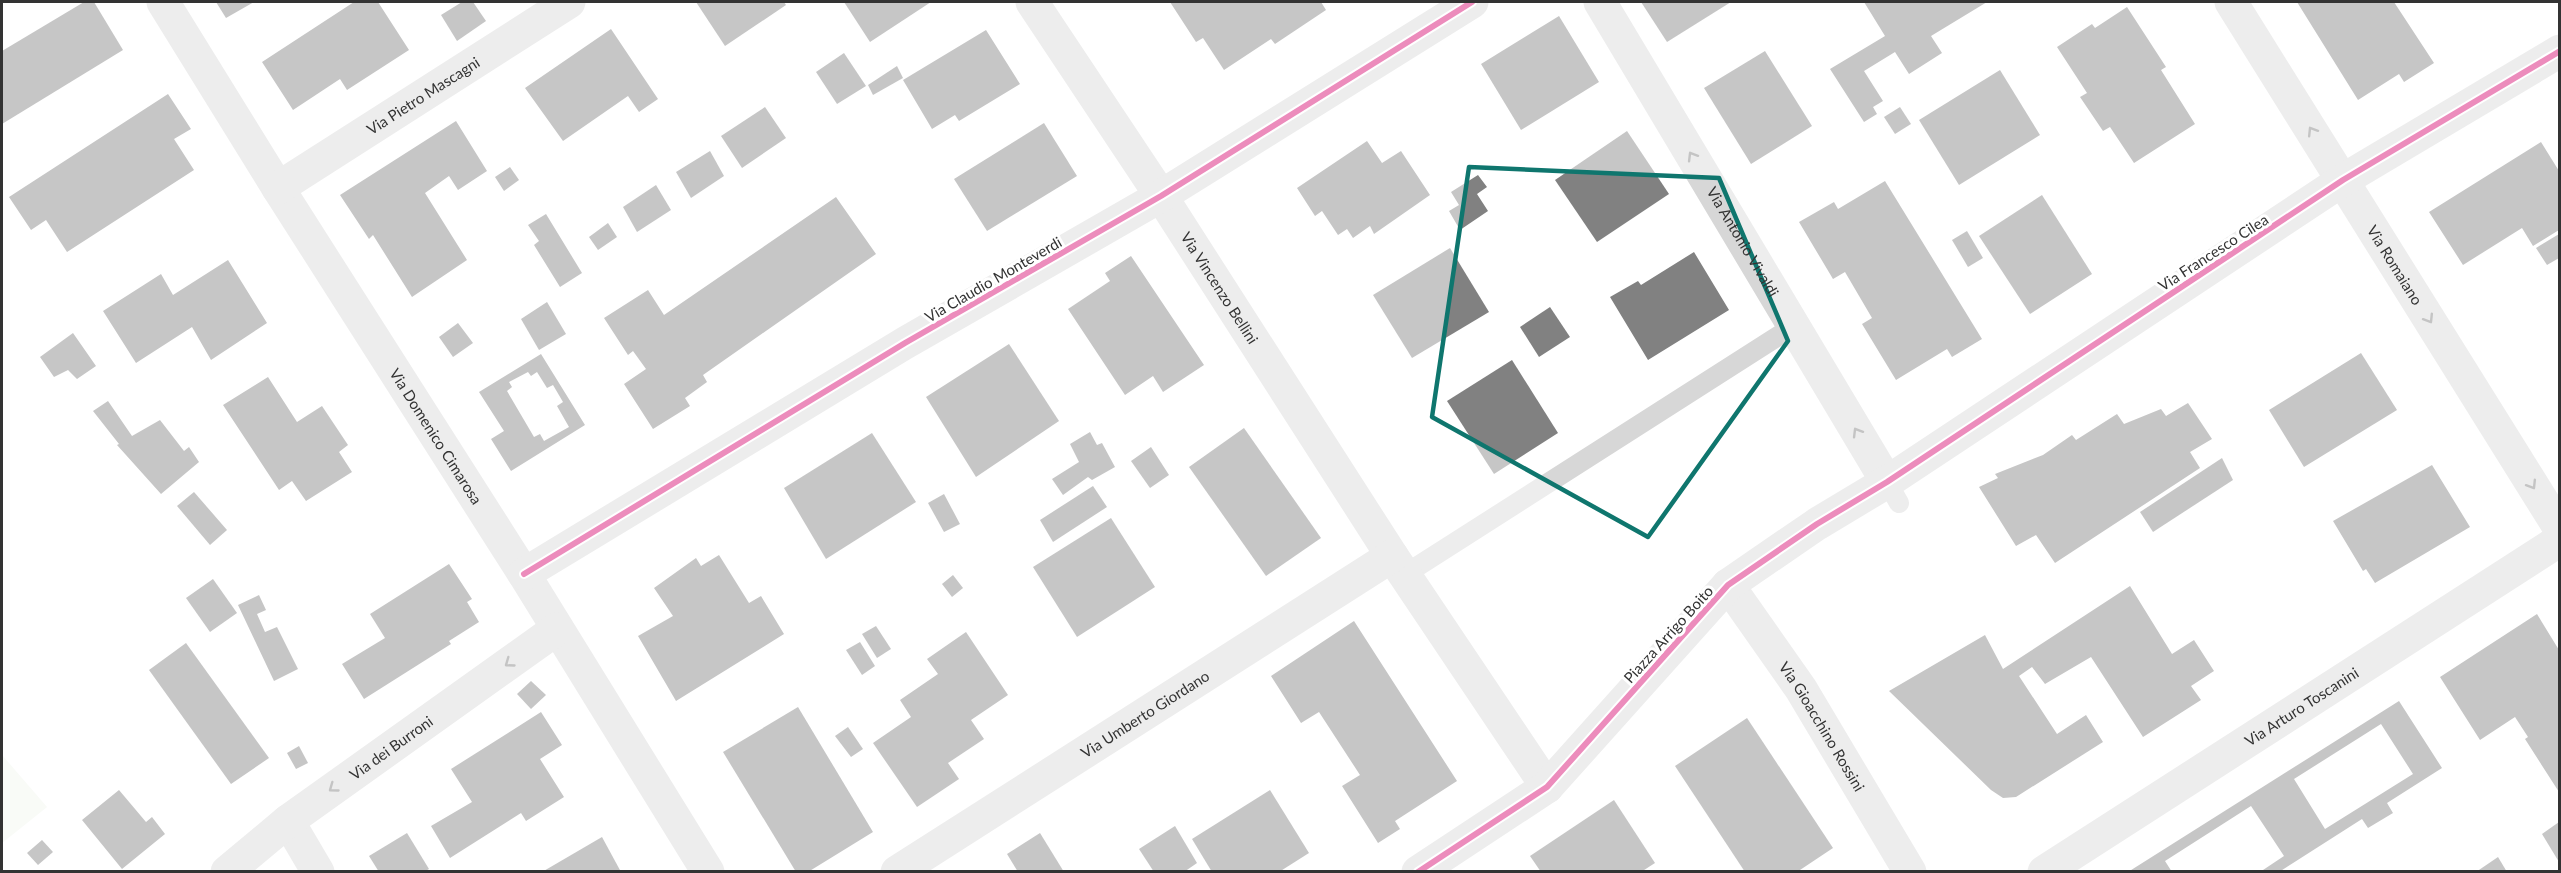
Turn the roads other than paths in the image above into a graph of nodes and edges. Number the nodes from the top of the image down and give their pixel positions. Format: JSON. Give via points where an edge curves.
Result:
{"nodes":[{"id":1,"x":163,"y":2,"type":"edge"},
{"id":2,"x":569,"y":2,"type":"edge"},
{"id":3,"x":1032,"y":2,"type":"edge"},
{"id":4,"x":1472,"y":2,"type":"edge"},
{"id":5,"x":1600,"y":2,"type":"edge"},
{"id":6,"x":2231,"y":2,"type":"edge"},
{"id":7,"x":2559,"y":51,"type":"edge"},
{"id":8,"x":2343,"y":180,"type":"junction"},
{"id":9,"x":278,"y":188,"type":"junction"},
{"id":10,"x":1161,"y":196,"type":"junction"},
{"id":11,"x":1794,"y":326,"type":"junction"},
{"id":12,"x":1893,"y":493,"type":"junction"},
{"id":13,"x":2559,"y":529,"type":"edge"},
{"id":14,"x":2559,"y":540,"type":"edge"},
{"id":15,"x":1398,"y":565,"type":"junction"},
{"id":16,"x":524,"y":574,"type":"junction"},
{"id":17,"x":1728,"y":585,"type":"junction"},
{"id":18,"x":557,"y":629,"type":"junction"},
{"id":19,"x":1547,"y":787,"type":"junction"},
{"id":20,"x":288,"y":821,"type":"junction"},
{"id":21,"x":227,"y":872,"type":"edge"},
{"id":22,"x":318,"y":872,"type":"edge"},
{"id":23,"x":708,"y":872,"type":"edge"},
{"id":24,"x":897,"y":872,"type":"edge"},
{"id":25,"x":1418,"y":872,"type":"edge"},
{"id":26,"x":1910,"y":872,"type":"edge"},
{"id":27,"x":2044,"y":872,"type":"edge"}],
"edges":[{"from":1,"to":9,"type":"street","name":"Via Domenico Cimarosa"},
{"from":2,"to":9,"type":"street","name":"Via Pietro Mascagni"},
{"from":3,"to":10,"type":"street","name":"Via Vincenzo Bellini"},
{"from":4,"to":10,"type":"street","name":"Via Claudio Monteverdi"},
{"from":11,"to":5,"type":"street","name":"Via Antonio Vivaldi","one_way":true},
{"from":8,"to":6,"type":"street","name":"Via Romaiano","one_way":true},
{"from":7,"to":8,"type":"street","name":"Via Francesco Cilea"},
{"from":8,"to":12,"type":"street","name":"Via Francesco Cilea"},
{"from":8,"to":13,"type":"street","name":"Via Romaiano","one_way":true},
{"from":9,"to":16,"type":"street","name":"Via Domenico Cimarosa"},
{"from":10,"to":15,"type":"street","name":"Via Vincenzo Bellini"},
{"from":10,"to":16,"type":"street","name":"Via Claudio Monteverdi","via":[[905,343]]},
{"from":12,"to":11,"type":"street","name":"Via Antonio Vivaldi","one_way":true},
{"from":11,"to":15,"type":"lane"},
{"from":12,"to":17,"type":"street","name":"Piazza Arrigo Boito","via":[[1817,524]]},
{"from":14,"to":27,"type":"street","name":"Via Arturo Toscanini"},
{"from":15,"to":19,"type":"street"},
{"from":15,"to":24,"type":"street","name":"Via Umberto Giordano"},
{"from":16,"to":18,"type":"street","name":"Via Domenico Cimarosa"},
{"from":17,"to":19,"type":"street","name":"Piazza Arrigo Boito"},
{"from":17,"to":26,"type":"street","name":"Via Gioacchino Rossini","via":[[1801,689]]},
{"from":18,"to":20,"type":"street","name":"Via dei Burroni","one_way":true},
{"from":18,"to":23,"type":"street","name":"Via Domenico Cimarosa"},
{"from":19,"to":25,"type":"street","name":"Piazza Arrigo Boito"},
{"from":20,"to":21,"type":"street","name":"Via dei Burroni"},
{"from":20,"to":22,"type":"street"}]}
